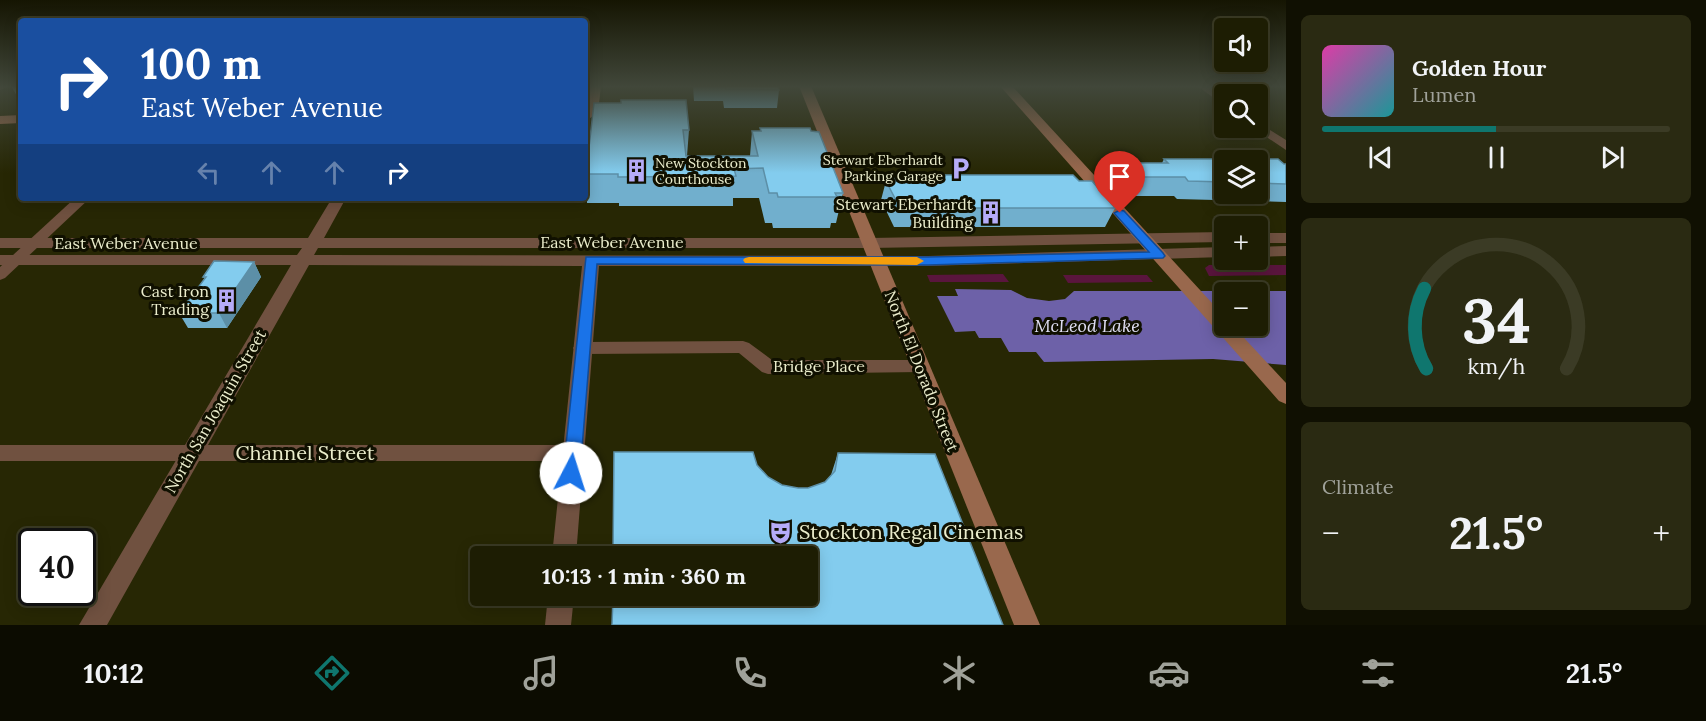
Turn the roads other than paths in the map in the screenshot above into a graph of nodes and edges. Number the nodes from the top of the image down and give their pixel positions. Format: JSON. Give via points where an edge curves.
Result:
{"nodes":[{"id":1,"x":816,"y":115,"type":"edge"},
{"id":2,"x":1033,"y":115,"type":"edge"},
{"id":3,"x":0,"y":120,"type":"edge"},
{"id":4,"x":18,"y":120,"type":"edge"},
{"id":5,"x":1268,"y":133,"type":"edge"},
{"id":6,"x":1286,"y":146,"type":"edge"},
{"id":7,"x":81,"y":201,"type":"edge"},
{"id":8,"x":337,"y":201,"type":"edge"},
{"id":9,"x":1141,"y":237,"type":"junction"},
{"id":10,"x":1214,"y":237,"type":"edge"},
{"id":11,"x":1268,"y":238,"type":"edge"},
{"id":12,"x":1286,"y":238,"type":"edge"},
{"id":13,"x":0,"y":243,"type":"edge"},
{"id":14,"x":35,"y":243,"type":"junction"},
{"id":15,"x":308,"y":251,"type":"junction"},
{"id":16,"x":1286,"y":251,"type":"edge"},
{"id":17,"x":874,"y":252,"type":"junction"},
{"id":18,"x":1268,"y":252,"type":"edge"},
{"id":19,"x":1214,"y":253,"type":"edge"},
{"id":20,"x":1159,"y":256,"type":"junction"},
{"id":21,"x":8,"y":260,"type":"edge"},
{"id":22,"x":591,"y":260,"type":"junction"},
{"id":23,"x":0,"y":275,"type":"edge"},
{"id":24,"x":582,"y":348,"type":"junction"},
{"id":25,"x":920,"y":366,"type":"junction"},
{"id":26,"x":1286,"y":396,"type":"edge"},
{"id":27,"x":0,"y":453,"type":"edge"},
{"id":28,"x":191,"y":453,"type":"junction"},
{"id":29,"x":573,"y":453,"type":"junction"},
{"id":30,"x":565,"y":546,"type":"edge"},
{"id":31,"x":560,"y":606,"type":"edge"},
{"id":32,"x":92,"y":625,"type":"edge"},
{"id":33,"x":558,"y":625,"type":"edge"},
{"id":34,"x":1027,"y":625,"type":"edge"}],
"edges":[{"from":1,"to":17,"type":"main road","name":"North El Dorado Street"},
{"from":2,"to":9,"type":"main road"},
{"from":3,"to":4,"type":"main road"},
{"from":5,"to":6,"type":"street"},
{"from":7,"to":14,"type":"street"},
{"from":8,"to":15,"type":"street","name":"North San Joaquin Street"},
{"from":9,"to":10,"type":"street","name":"East Weber Avenue"},
{"from":9,"to":17,"type":"street","name":"East Weber Avenue"},
{"from":9,"to":20,"type":"main road"},
{"from":11,"to":12,"type":"street"},
{"from":13,"to":14,"type":"street","name":"East Weber Avenue"},
{"from":14,"to":15,"type":"street","name":"East Weber Avenue"},
{"from":14,"to":21,"type":"street"},
{"from":15,"to":17,"type":"street","name":"East Weber Avenue"},
{"from":15,"to":21,"type":"street","name":"East Weber Avenue"},
{"from":15,"to":22,"type":"street","name":"East Weber Avenue"},
{"from":15,"to":28,"type":"street","name":"North San Joaquin Street"},
{"from":16,"to":18,"type":"street"},
{"from":17,"to":20,"type":"street","name":"East Weber Avenue"},
{"from":17,"to":22,"type":"street","name":"East Weber Avenue"},
{"from":17,"to":25,"type":"main road","name":"North El Dorado Street"},
{"from":19,"to":20,"type":"street","name":"East Weber Avenue"},
{"from":20,"to":26,"type":"main road"},
{"from":21,"to":23,"type":"street"},
{"from":22,"to":24,"type":"street"},
{"from":24,"to":25,"type":"street","name":"Bridge Place","via":[[743,347],[768,367]]},
{"from":24,"to":29,"type":"street"},
{"from":25,"to":34,"type":"main road","name":"North El Dorado Street"},
{"from":27,"to":28,"type":"street","name":"Channel Street"},
{"from":28,"to":29,"type":"street","name":"Channel Street"},
{"from":28,"to":32,"type":"street","name":"North San Joaquin Street"},
{"from":29,"to":30,"type":"street"},
{"from":31,"to":33,"type":"street"}]}
